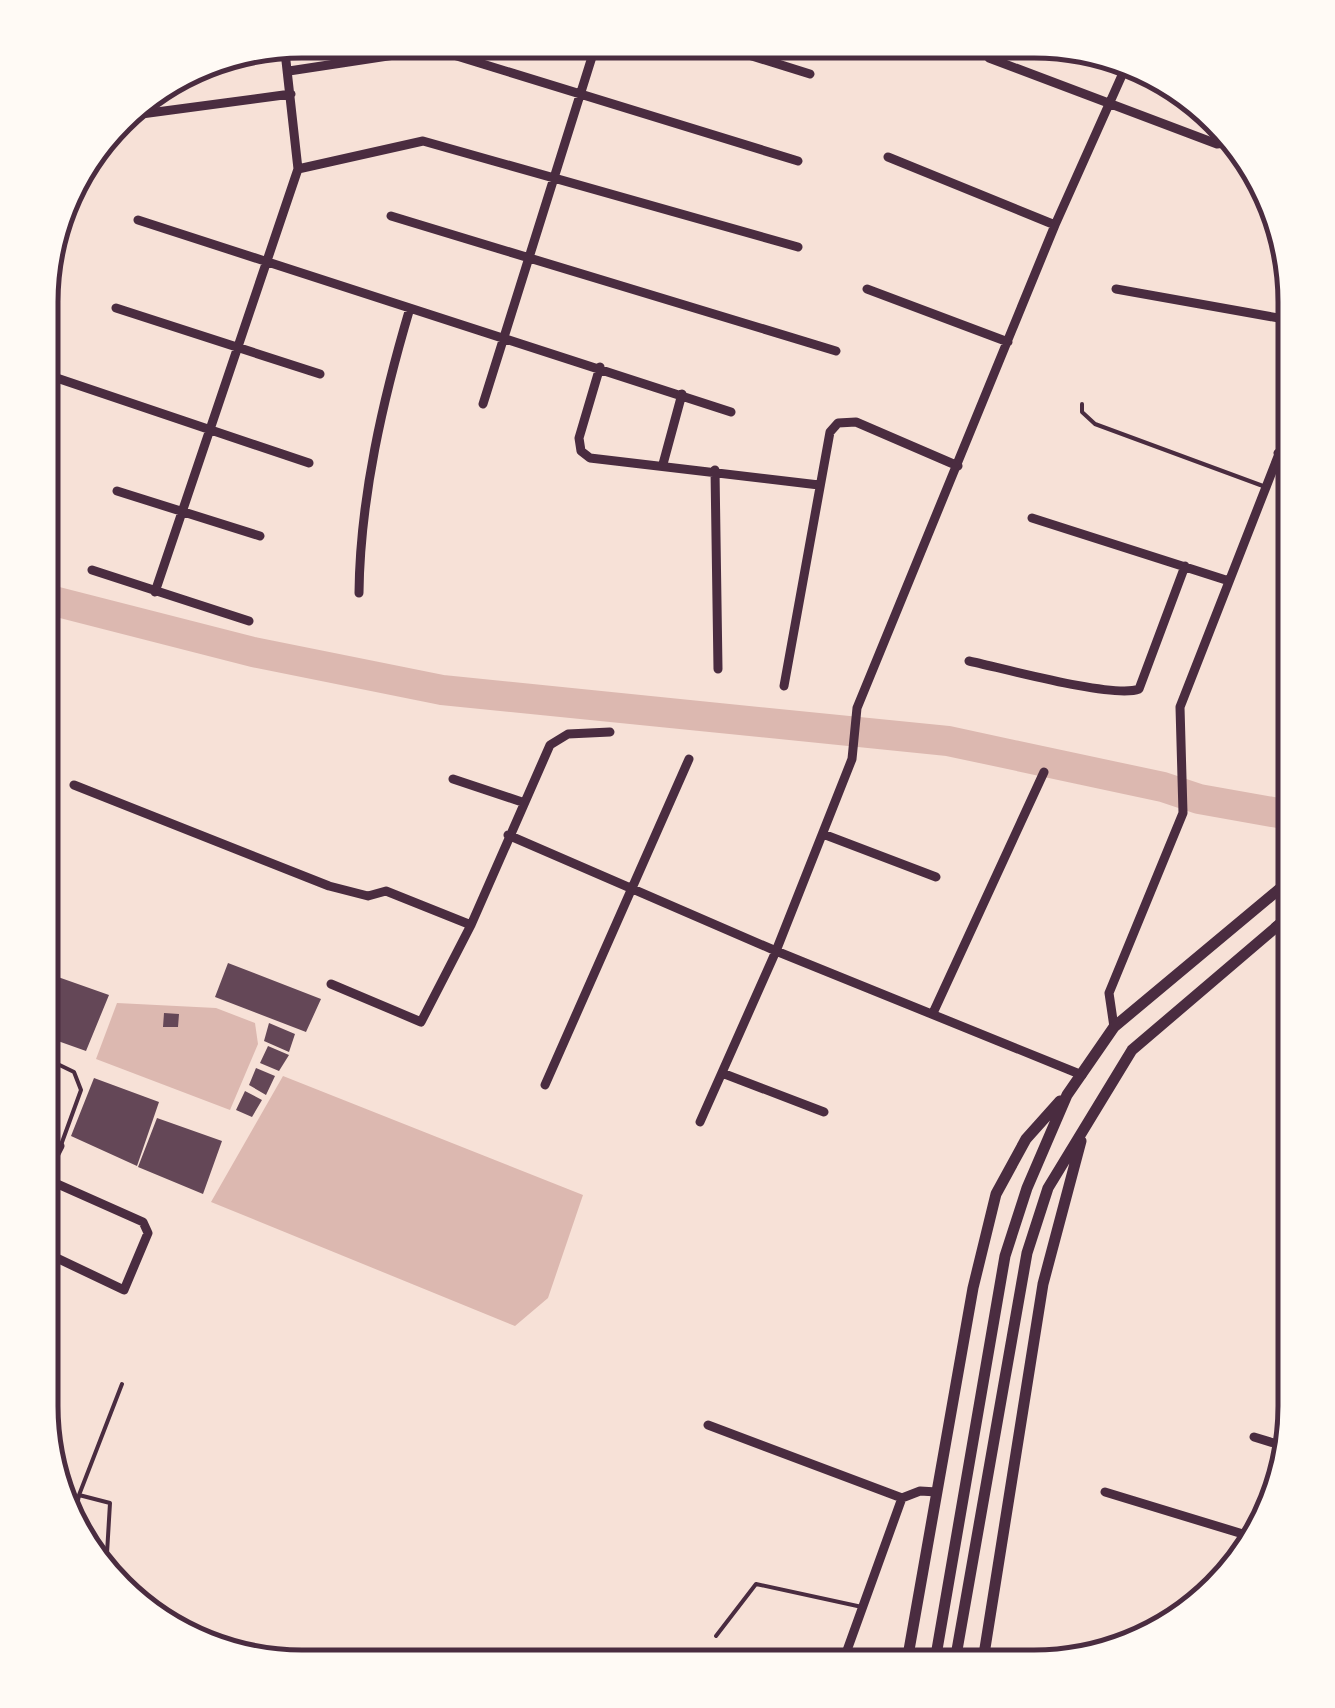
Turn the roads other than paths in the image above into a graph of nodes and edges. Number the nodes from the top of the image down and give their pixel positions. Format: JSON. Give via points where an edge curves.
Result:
{"nodes":[{"id":1,"x":286,"y":58,"type":"edge"},
{"id":2,"x":377,"y":58,"type":"edge"},
{"id":3,"x":463,"y":58,"type":"edge"},
{"id":4,"x":592,"y":58,"type":"edge"},
{"id":5,"x":759,"y":58,"type":"edge"},
{"id":6,"x":989,"y":58,"type":"dead end"},
{"id":7,"x":288,"y":72,"type":"junction"},
{"id":8,"x":810,"y":74,"type":"dead end"},
{"id":9,"x":1122,"y":74,"type":"edge"},
{"id":10,"x":292,"y":94,"type":"junction"},
{"id":11,"x":581,"y":94,"type":"junction"},
{"id":12,"x":1110,"y":103,"type":"junction"},
{"id":13,"x":147,"y":113,"type":"edge"},
{"id":14,"x":1219,"y":144,"type":"edge"},
{"id":15,"x":888,"y":156,"type":"dead end"},
{"id":16,"x":798,"y":161,"type":"dead end"},
{"id":17,"x":298,"y":169,"type":"junction"},
{"id":18,"x":554,"y":178,"type":"junction"},
{"id":19,"x":391,"y":216,"type":"dead end"},
{"id":20,"x":138,"y":220,"type":"dead end"},
{"id":21,"x":1055,"y":225,"type":"junction"},
{"id":22,"x":798,"y":247,"type":"dead end"},
{"id":23,"x":528,"y":258,"type":"junction"},
{"id":24,"x":263,"y":262,"type":"junction"},
{"id":25,"x":866,"y":289,"type":"dead end"},
{"id":26,"x":1116,"y":289,"type":"dead end"},
{"id":27,"x":116,"y":308,"type":"dead end"},
{"id":28,"x":410,"y":308,"type":"junction"},
{"id":29,"x":1278,"y":317,"type":"edge"},
{"id":30,"x":504,"y":337,"type":"junction"},
{"id":31,"x":1008,"y":342,"type":"junction"},
{"id":32,"x":236,"y":348,"type":"junction"},
{"id":33,"x":836,"y":352,"type":"dead end"},
{"id":34,"x":600,"y":367,"type":"junction"},
{"id":35,"x":320,"y":374,"type":"dead end"},
{"id":36,"x":58,"y":378,"type":"edge"},
{"id":37,"x":682,"y":394,"type":"junction"},
{"id":38,"x":482,"y":404,"type":"dead end"},
{"id":39,"x":1082,"y":404,"type":"dead end"},
{"id":40,"x":732,"y":412,"type":"dead end"},
{"id":41,"x":208,"y":430,"type":"junction"},
{"id":42,"x":1278,"y":453,"type":"edge"},
{"id":43,"x":309,"y":463,"type":"dead end"},
{"id":44,"x":662,"y":464,"type":"junction"},
{"id":45,"x":958,"y":466,"type":"junction"},
{"id":46,"x":715,"y":470,"type":"junction"},
{"id":47,"x":819,"y":485,"type":"junction"},
{"id":48,"x":1265,"y":486,"type":"junction"},
{"id":49,"x":117,"y":490,"type":"dead end"},
{"id":50,"x":181,"y":510,"type":"junction"},
{"id":51,"x":1032,"y":518,"type":"dead end"},
{"id":52,"x":260,"y":536,"type":"dead end"},
{"id":53,"x":1185,"y":566,"type":"junction"},
{"id":54,"x":92,"y":570,"type":"dead end"},
{"id":55,"x":1230,"y":581,"type":"junction"},
{"id":56,"x":156,"y":592,"type":"junction"},
{"id":57,"x":358,"y":593,"type":"dead end"},
{"id":58,"x":249,"y":621,"type":"dead end"},
{"id":59,"x":969,"y":661,"type":"dead end"},
{"id":60,"x":718,"y":669,"type":"dead end"},
{"id":61,"x":784,"y":686,"type":"dead end"},
{"id":62,"x":610,"y":732,"type":"dead end"},
{"id":63,"x":689,"y":759,"type":"dead end"},
{"id":64,"x":1044,"y":772,"type":"dead end"},
{"id":65,"x":453,"y":779,"type":"dead end"},
{"id":66,"x":74,"y":784,"type":"dead end"},
{"id":67,"x":522,"y":802,"type":"junction"},
{"id":68,"x":822,"y":834,"type":"junction"},
{"id":69,"x":508,"y":835,"type":"junction"},
{"id":70,"x":936,"y":876,"type":"dead end"},
{"id":71,"x":634,"y":886,"type":"junction"},
{"id":72,"x":1277,"y":891,"type":"edge"},
{"id":73,"x":471,"y":925,"type":"junction"},
{"id":74,"x":1276,"y":926,"type":"edge"},
{"id":75,"x":776,"y":951,"type":"junction"},
{"id":76,"x":331,"y":984,"type":"dead end"},
{"id":77,"x":933,"y":1013,"type":"junction"},
{"id":78,"x":1114,"y":1027,"type":"junction"},
{"id":79,"x":58,"y":1064,"type":"edge"},
{"id":80,"x":722,"y":1073,"type":"junction"},
{"id":81,"x":1082,"y":1076,"type":"junction"},
{"id":82,"x":546,"y":1085,"type":"dead end"},
{"id":83,"x":1066,"y":1094,"type":"junction"},
{"id":84,"x":824,"y":1112,"type":"dead end"},
{"id":85,"x":700,"y":1122,"type":"dead end"},
{"id":86,"x":1086,"y":1124,"type":"junction"},
{"id":87,"x":60,"y":1146,"type":"joint"},
{"id":88,"x":58,"y":1150,"type":"edge"},
{"id":89,"x":58,"y":1189,"type":"edge"},
{"id":90,"x":58,"y":1259,"type":"edge"},
{"id":91,"x":122,"y":1384,"type":"dead end"},
{"id":92,"x":708,"y":1424,"type":"dead end"},
{"id":93,"x":1254,"y":1437,"type":"dead end"},
{"id":94,"x":1274,"y":1443,"type":"edge"},
{"id":95,"x":937,"y":1492,"type":"junction"},
{"id":96,"x":1105,"y":1492,"type":"dead end"},
{"id":97,"x":79,"y":1495,"type":"junction"},
{"id":98,"x":902,"y":1498,"type":"junction"},
{"id":99,"x":77,"y":1503,"type":"edge"},
{"id":100,"x":1241,"y":1533,"type":"edge"},
{"id":101,"x":107,"y":1553,"type":"edge"},
{"id":102,"x":862,"y":1607,"type":"junction"},
{"id":103,"x":716,"y":1636,"type":"dead end"},
{"id":104,"x":847,"y":1650,"type":"edge"},
{"id":105,"x":909,"y":1650,"type":"edge"},
{"id":106,"x":937,"y":1650,"type":"edge"},
{"id":107,"x":957,"y":1650,"type":"edge"},
{"id":108,"x":985,"y":1650,"type":"edge"}],
"edges":[{"from":1,"to":7,"type":"street"},
{"from":2,"to":7,"type":"street"},
{"from":3,"to":11,"type":"street"},
{"from":4,"to":11,"type":"street"},
{"from":5,"to":8,"type":"street"},
{"from":6,"to":12,"type":"street"},
{"from":7,"to":10,"type":"street"},
{"from":9,"to":12,"type":"street"},
{"from":10,"to":13,"type":"street"},
{"from":10,"to":17,"type":"street"},
{"from":11,"to":16,"type":"street"},
{"from":11,"to":18,"type":"street"},
{"from":12,"to":14,"type":"street"},
{"from":12,"to":21,"type":"street"},
{"from":15,"to":21,"type":"street"},
{"from":17,"to":18,"type":"street","via":[[423,141]]},
{"from":17,"to":24,"type":"street"},
{"from":18,"to":22,"type":"street"},
{"from":18,"to":23,"type":"street"},
{"from":19,"to":23,"type":"street"},
{"from":20,"to":24,"type":"street"},
{"from":21,"to":31,"type":"street"},
{"from":23,"to":30,"type":"street"},
{"from":23,"to":33,"type":"street"},
{"from":24,"to":28,"type":"street"},
{"from":24,"to":32,"type":"street"},
{"from":25,"to":31,"type":"street"},
{"from":26,"to":29,"type":"street"},
{"from":27,"to":32,"type":"street"},
{"from":28,"to":30,"type":"street"},
{"from":28,"to":57,"type":"street","via":[[387,384]]},
{"from":30,"to":34,"type":"street"},
{"from":30,"to":38,"type":"street"},
{"from":31,"to":45,"type":"street"},
{"from":32,"to":35,"type":"street"},
{"from":32,"to":41,"type":"street"},
{"from":34,"to":37,"type":"street"},
{"from":34,"to":44,"type":"street","via":[[581,451],[590,458]]},
{"from":36,"to":41,"type":"street"},
{"from":37,"to":40,"type":"street"},
{"from":37,"to":44,"type":"street"},
{"from":39,"to":48,"type":"lane","via":[[1095,424]]},
{"from":41,"to":43,"type":"street"},
{"from":41,"to":50,"type":"street"},
{"from":42,"to":48,"type":"street"},
{"from":44,"to":46,"type":"street"},
{"from":45,"to":47,"type":"street","via":[[856,422],[838,423],[830,432]]},
{"from":45,"to":68,"type":"street","via":[[856,708],[852,758]]},
{"from":46,"to":47,"type":"street"},
{"from":46,"to":60,"type":"street"},
{"from":47,"to":61,"type":"street"},
{"from":48,"to":55,"type":"street"},
{"from":49,"to":50,"type":"street"},
{"from":50,"to":52,"type":"street"},
{"from":50,"to":56,"type":"street"},
{"from":51,"to":53,"type":"street"},
{"from":53,"to":55,"type":"street"},
{"from":53,"to":59,"type":"street","via":[[1139,689],[1105,690]]},
{"from":54,"to":56,"type":"street"},
{"from":55,"to":78,"type":"street","via":[[1180,707],[1183,814],[1108,993]]},
{"from":56,"to":58,"type":"street"},
{"from":62,"to":67,"type":"street","via":[[557,738]]},
{"from":63,"to":71,"type":"street"},
{"from":64,"to":77,"type":"street"},
{"from":65,"to":67,"type":"street"},
{"from":66,"to":73,"type":"street","via":[[329,886],[368,896],[386,891]]},
{"from":67,"to":69,"type":"street"},
{"from":68,"to":70,"type":"street"},
{"from":68,"to":75,"type":"street"},
{"from":69,"to":71,"type":"street"},
{"from":69,"to":73,"type":"street"},
{"from":71,"to":75,"type":"street"},
{"from":71,"to":82,"type":"street"},
{"from":72,"to":78,"type":"main road"},
{"from":73,"to":76,"type":"street","via":[[421,1022]]},
{"from":74,"to":86,"type":"main road","via":[[1132,1050]]},
{"from":75,"to":77,"type":"street"},
{"from":75,"to":80,"type":"street"},
{"from":77,"to":81,"type":"street"},
{"from":78,"to":81,"type":"main road"},
{"from":79,"to":87,"type":"lane","via":[[74,1072],[81,1090]]},
{"from":80,"to":84,"type":"street"},
{"from":80,"to":85,"type":"street"},
{"from":81,"to":83,"type":"main road"},
{"from":83,"to":95,"type":"main road","via":[[1026,1139],[996,1194]]},
{"from":83,"to":106,"type":"main road","via":[[1006,1256]]},
{"from":86,"to":107,"type":"main road","via":[[1048,1188],[1027,1253]]},
{"from":86,"to":108,"type":"main road","via":[[1043,1284]]},
{"from":87,"to":88,"type":"street"},
{"from":89,"to":90,"type":"street","via":[[148,1228],[124,1290]]},
{"from":91,"to":97,"type":"lane"},
{"from":92,"to":98,"type":"street"},
{"from":93,"to":94,"type":"street"},
{"from":95,"to":98,"type":"street"},
{"from":95,"to":105,"type":"main road"},
{"from":96,"to":100,"type":"street"},
{"from":97,"to":99,"type":"lane"},
{"from":97,"to":101,"type":"lane","via":[[110,1503]]},
{"from":98,"to":102,"type":"street"},
{"from":102,"to":103,"type":"lane","via":[[756,1584]]},
{"from":102,"to":104,"type":"street"}]}
